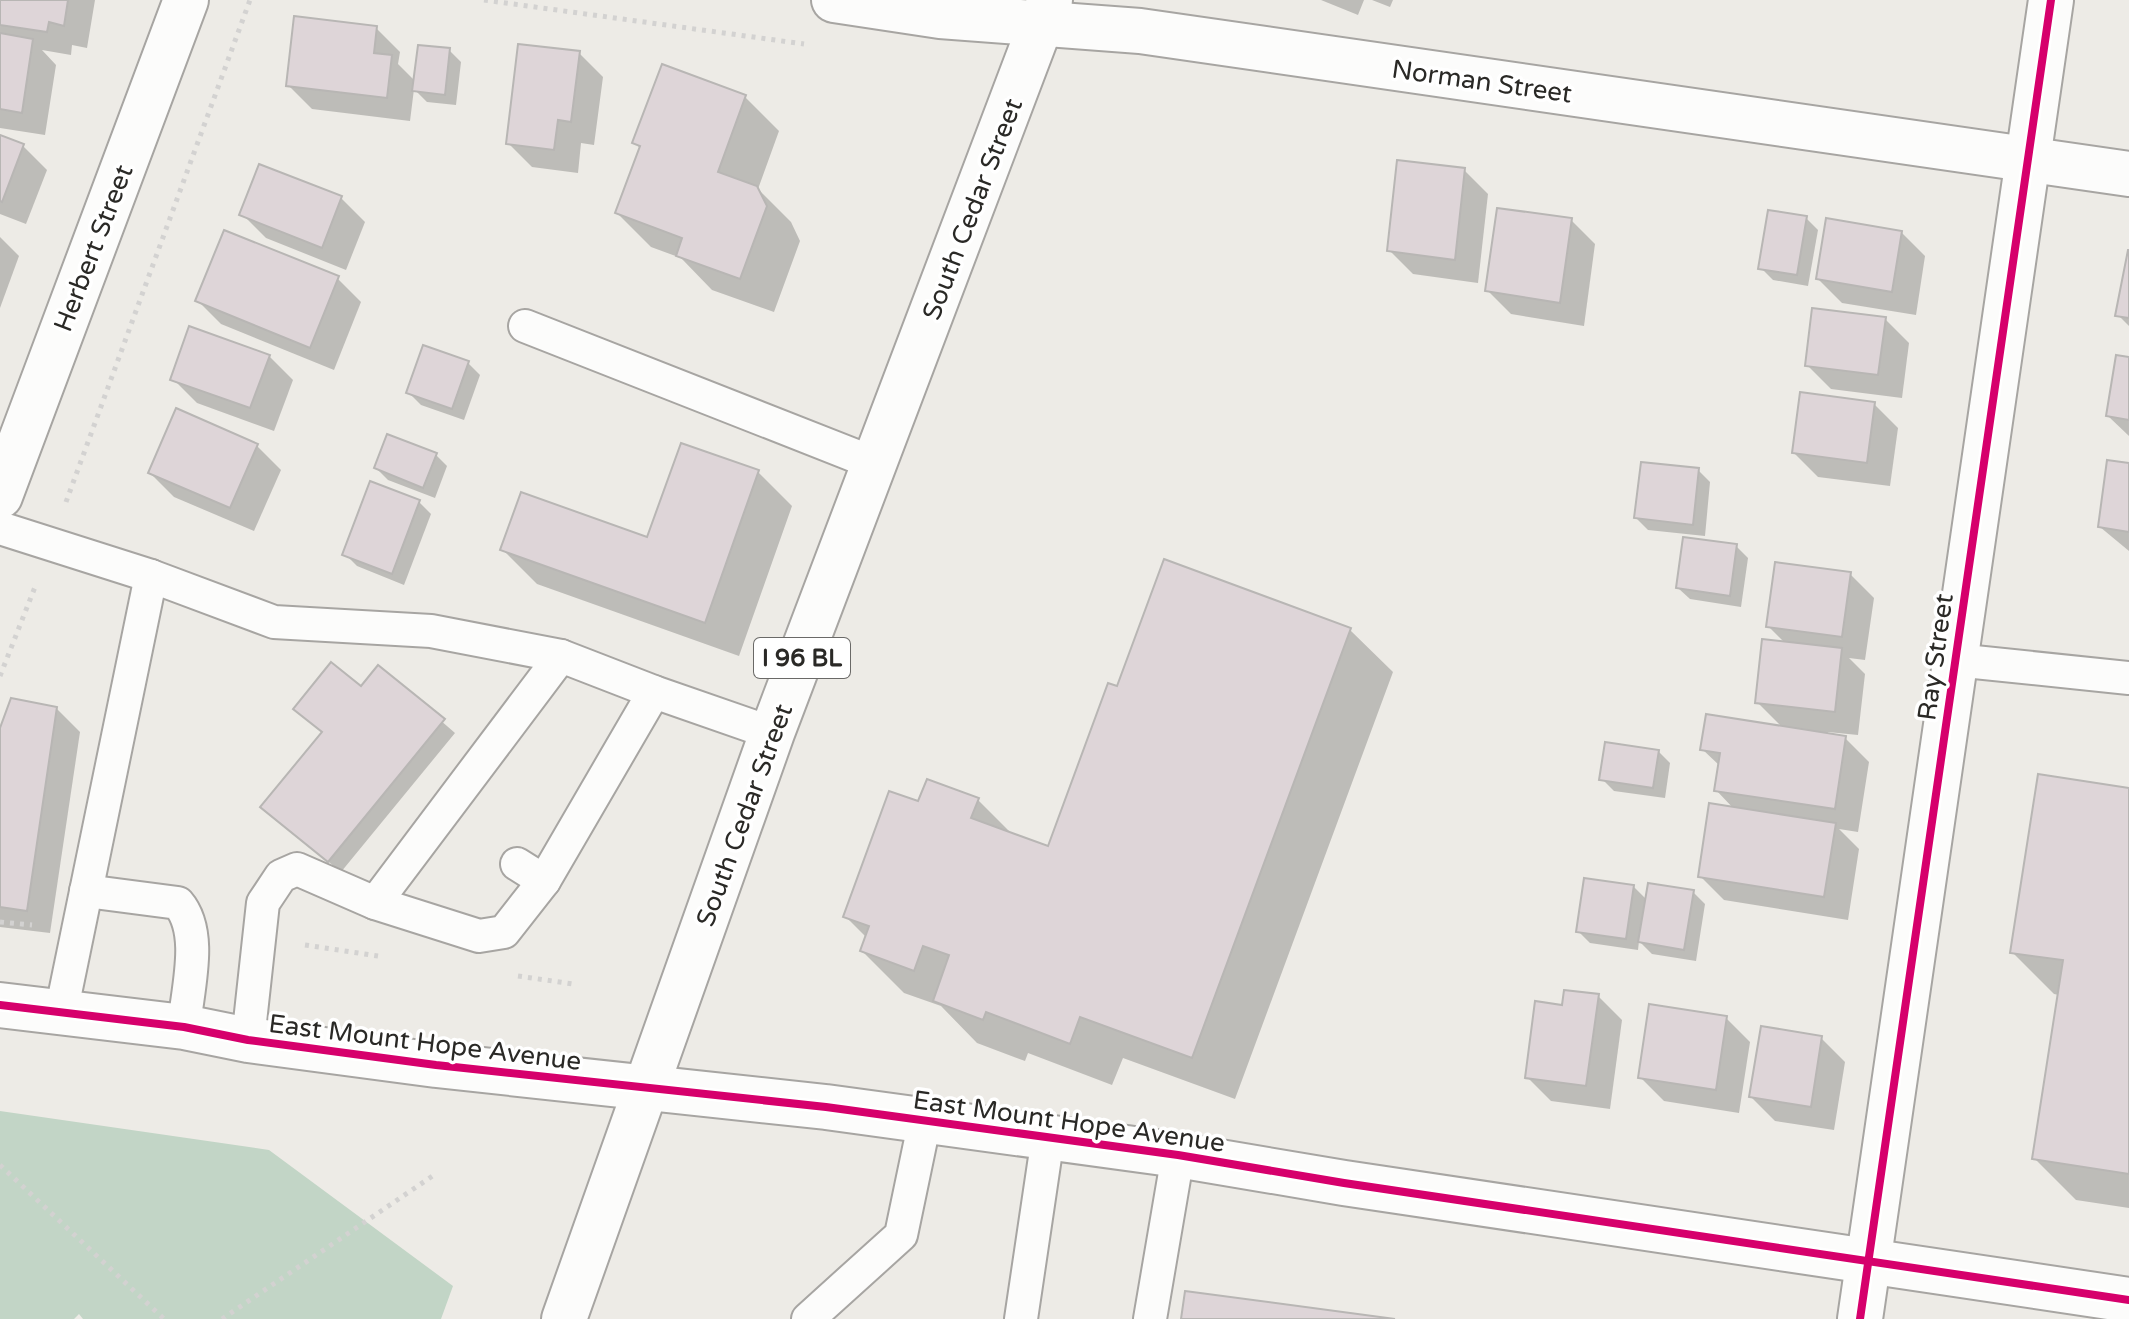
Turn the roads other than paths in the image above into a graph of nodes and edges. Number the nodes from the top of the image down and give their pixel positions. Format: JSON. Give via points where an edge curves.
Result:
{"nodes":[{"id":1,"x":186,"y":0,"type":"edge"},
{"id":2,"x":834,"y":0,"type":"edge"},
{"id":3,"x":2051,"y":0,"type":"edge"},
{"id":4,"x":1045,"y":12,"type":"edge"},
{"id":5,"x":2027,"y":160,"type":"junction"},
{"id":6,"x":2129,"y":174,"type":"edge"},
{"id":7,"x":525,"y":326,"type":"dead end"},
{"id":8,"x":876,"y":464,"type":"junction"},
{"id":9,"x":0,"y":496,"type":"edge"},
{"id":10,"x":0,"y":528,"type":"edge"},
{"id":11,"x":151,"y":576,"type":"junction"},
{"id":12,"x":561,"y":656,"type":"junction"},
{"id":13,"x":1955,"y":660,"type":"junction"},
{"id":14,"x":2129,"y":678,"type":"edge"},
{"id":15,"x":654,"y":692,"type":"junction"},
{"id":16,"x":772,"y":733,"type":"junction"},
{"id":17,"x":86,"y":891,"type":"junction"},
{"id":18,"x":375,"y":903,"type":"junction"},
{"id":19,"x":0,"y":1005,"type":"edge"},
{"id":20,"x":61,"y":1013,"type":"junction"},
{"id":21,"x":184,"y":1027,"type":"junction"},
{"id":22,"x":248,"y":1040,"type":"junction"},
{"id":23,"x":647,"y":1089,"type":"junction"},
{"id":24,"x":925,"y":1120,"type":"junction"},
{"id":25,"x":1048,"y":1137,"type":"junction"},
{"id":26,"x":1178,"y":1155,"type":"junction"},
{"id":27,"x":1868,"y":1261,"type":"junction"},
{"id":28,"x":2129,"y":1300,"type":"edge"},
{"id":29,"x":564,"y":1319,"type":"edge"},
{"id":30,"x":808,"y":1319,"type":"edge"},
{"id":31,"x":1021,"y":1319,"type":"edge"},
{"id":32,"x":1150,"y":1319,"type":"edge"},
{"id":33,"x":1860,"y":1319,"type":"edge"}],
"edges":[{"from":1,"to":9,"type":"street","name":"Herbert Street"},
{"from":2,"to":4,"type":"street","name":"Norman Street","via":[[940,16]]},
{"from":3,"to":5,"type":"street","name":"Ray Street"},
{"from":4,"to":5,"type":"street","name":"Norman Street","via":[[1140,31]]},
{"from":4,"to":8,"type":"street","name":"South Cedar Street","number":"I 96 BL"},
{"from":5,"to":6,"type":"street","name":"Norman Street"},
{"from":5,"to":13,"type":"street","name":"Ray Street"},
{"from":7,"to":8,"type":"lane"},
{"from":8,"to":16,"type":"street","name":"South Cedar Street","number":"I 96 BL"},
{"from":10,"to":11,"type":"lane"},
{"from":11,"to":12,"type":"lane","via":[[274,622],[431,631]]},
{"from":11,"to":17,"type":"lane"},
{"from":12,"to":15,"type":"lane"},
{"from":12,"to":18,"type":"lane","via":[[450,824]]},
{"from":13,"to":14,"type":"lane"},
{"from":13,"to":27,"type":"street","name":"Ray Street"},
{"from":15,"to":16,"type":"lane"},
{"from":15,"to":18,"type":"lane","via":[[531,872],[504,932],[479,936]]},
{"from":16,"to":23,"type":"street","name":"South Cedar Street","number":"I 96 BL"},
{"from":17,"to":20,"type":"lane"},
{"from":17,"to":21,"type":"lane","via":[[178,903],[188,914],[192,943]]},
{"from":18,"to":22,"type":"lane","via":[[297,869],[281,876],[263,903]]},
{"from":19,"to":20,"type":"street","name":"East Mount Hope Avenue"},
{"from":20,"to":21,"type":"street","name":"East Mount Hope Avenue"},
{"from":21,"to":22,"type":"street","name":"East Mount Hope Avenue"},
{"from":22,"to":23,"type":"street","name":"East Mount Hope Avenue"},
{"from":23,"to":24,"type":"street","name":"East Mount Hope Avenue"},
{"from":23,"to":29,"type":"street","name":"South Cedar Street","number":"I 96 BL"},
{"from":24,"to":25,"type":"street","name":"East Mount Hope Avenue"},
{"from":24,"to":30,"type":"lane","via":[[901,1235]]},
{"from":25,"to":26,"type":"street","name":"East Mount Hope Avenue"},
{"from":25,"to":31,"type":"lane"},
{"from":26,"to":27,"type":"street","name":"East Mount Hope Avenue"},
{"from":26,"to":32,"type":"lane"},
{"from":27,"to":28,"type":"street","name":"East Mount Hope Avenue"},
{"from":27,"to":33,"type":"street","name":"Ray Street"}]}
